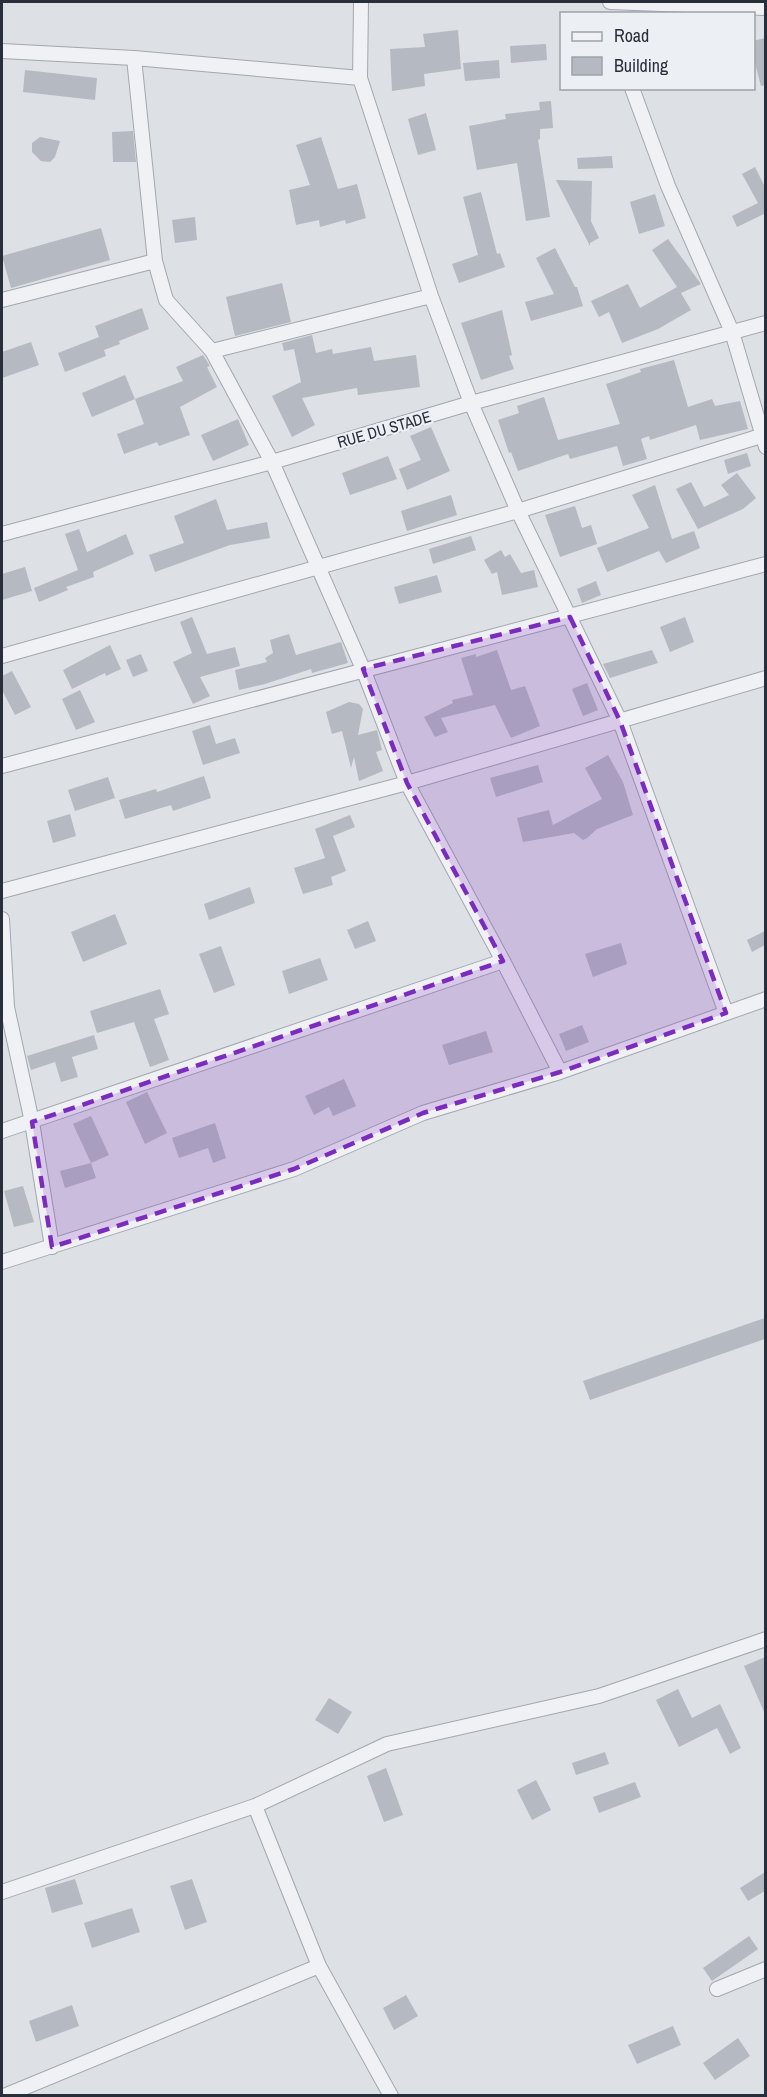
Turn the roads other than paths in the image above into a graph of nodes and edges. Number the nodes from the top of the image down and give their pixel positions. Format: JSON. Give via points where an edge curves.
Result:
{"nodes":[{"id":1,"x":361,"y":2,"type":"edge"},
{"id":2,"x":610,"y":2,"type":"edge"},
{"id":3,"x":616,"y":2,"type":"edge"},
{"id":4,"x":765,"y":8,"type":"edge"},
{"id":5,"x":2,"y":51,"type":"edge"},
{"id":6,"x":134,"y":58,"type":"junction"},
{"id":7,"x":360,"y":78,"type":"junction"},
{"id":8,"x":633,"y":90,"type":"edge"},
{"id":9,"x":155,"y":261,"type":"junction"},
{"id":10,"x":431,"y":296,"type":"junction"},
{"id":11,"x":2,"y":300,"type":"edge"},
{"id":12,"x":765,"y":323,"type":"edge"},
{"id":13,"x":732,"y":332,"type":"junction"},
{"id":14,"x":212,"y":351,"type":"junction"},
{"id":15,"x":471,"y":403,"type":"junction"},
{"id":16,"x":764,"y":440,"type":"edge"},
{"id":17,"x":272,"y":462,"type":"junction"},
{"id":18,"x":518,"y":511,"type":"junction"},
{"id":19,"x":2,"y":534,"type":"edge"},
{"id":20,"x":765,"y":564,"type":"edge"},
{"id":21,"x":320,"y":567,"type":"junction"},
{"id":22,"x":570,"y":617,"type":"junction"},
{"id":23,"x":2,"y":656,"type":"edge"},
{"id":24,"x":363,"y":669,"type":"junction"},
{"id":25,"x":765,"y":678,"type":"edge"},
{"id":26,"x":620,"y":721,"type":"junction"},
{"id":27,"x":2,"y":766,"type":"edge"},
{"id":28,"x":407,"y":783,"type":"junction"},
{"id":29,"x":2,"y":891,"type":"edge"},
{"id":30,"x":2,"y":919,"type":"edge"},
{"id":31,"x":503,"y":961,"type":"junction"},
{"id":32,"x":765,"y":999,"type":"edge"},
{"id":33,"x":726,"y":1013,"type":"junction"},
{"id":34,"x":560,"y":1072,"type":"junction"},
{"id":35,"x":32,"y":1122,"type":"junction"},
{"id":36,"x":2,"y":1131,"type":"edge"},
{"id":37,"x":52,"y":1247,"type":"junction"},
{"id":38,"x":2,"y":1262,"type":"edge"},
{"id":39,"x":765,"y":1639,"type":"edge"},
{"id":40,"x":255,"y":1806,"type":"junction"},
{"id":41,"x":2,"y":1892,"type":"edge"},
{"id":42,"x":320,"y":1966,"type":"junction"},
{"id":43,"x":765,"y":1970,"type":"edge"},
{"id":44,"x":717,"y":1989,"type":"dead end"},
{"id":45,"x":4,"y":2096,"type":"edge"},
{"id":46,"x":391,"y":2096,"type":"edge"}],
"edges":[{"from":1,"to":7,"type":"street"},
{"from":2,"to":3,"type":"street"},
{"from":3,"to":4,"type":"street"},
{"from":5,"to":6,"type":"street"},
{"from":6,"to":7,"type":"street"},
{"from":6,"to":9,"type":"street"},
{"from":7,"to":10,"type":"street"},
{"from":8,"to":13,"type":"street","via":[[668,186]]},
{"from":9,"to":11,"type":"street"},
{"from":9,"to":14,"type":"street","via":[[166,300]]},
{"from":10,"to":14,"type":"street"},
{"from":10,"to":15,"type":"street"},
{"from":12,"to":13,"type":"street","name":"RUE DU STADE"},
{"from":13,"to":15,"type":"street","name":"RUE DU STADE"},
{"from":13,"to":16,"type":"street"},
{"from":14,"to":17,"type":"street"},
{"from":15,"to":17,"type":"street","name":"RUE DU STADE"},
{"from":15,"to":18,"type":"street"},
{"from":16,"to":18,"type":"street"},
{"from":17,"to":19,"type":"street","name":"RUE DU STADE"},
{"from":17,"to":21,"type":"street"},
{"from":18,"to":21,"type":"street"},
{"from":18,"to":22,"type":"street"},
{"from":20,"to":22,"type":"street"},
{"from":21,"to":23,"type":"street"},
{"from":21,"to":24,"type":"street"},
{"from":22,"to":24,"type":"street"},
{"from":22,"to":26,"type":"street"},
{"from":24,"to":27,"type":"street"},
{"from":24,"to":28,"type":"street"},
{"from":25,"to":26,"type":"street"},
{"from":26,"to":28,"type":"street"},
{"from":26,"to":33,"type":"street"},
{"from":28,"to":29,"type":"street"},
{"from":28,"to":31,"type":"street"},
{"from":30,"to":35,"type":"street","via":[[7,1007]]},
{"from":31,"to":34,"type":"street"},
{"from":31,"to":35,"type":"street"},
{"from":32,"to":33,"type":"street"},
{"from":33,"to":34,"type":"street"},
{"from":34,"to":37,"type":"street","via":[[423,1113],[294,1169]]},
{"from":35,"to":36,"type":"street"},
{"from":35,"to":37,"type":"street"},
{"from":37,"to":38,"type":"street"},
{"from":39,"to":40,"type":"street","via":[[599,1696],[387,1744]]},
{"from":40,"to":41,"type":"street"},
{"from":40,"to":42,"type":"street"},
{"from":42,"to":45,"type":"street"},
{"from":42,"to":46,"type":"street"},
{"from":43,"to":44,"type":"street"}]}
